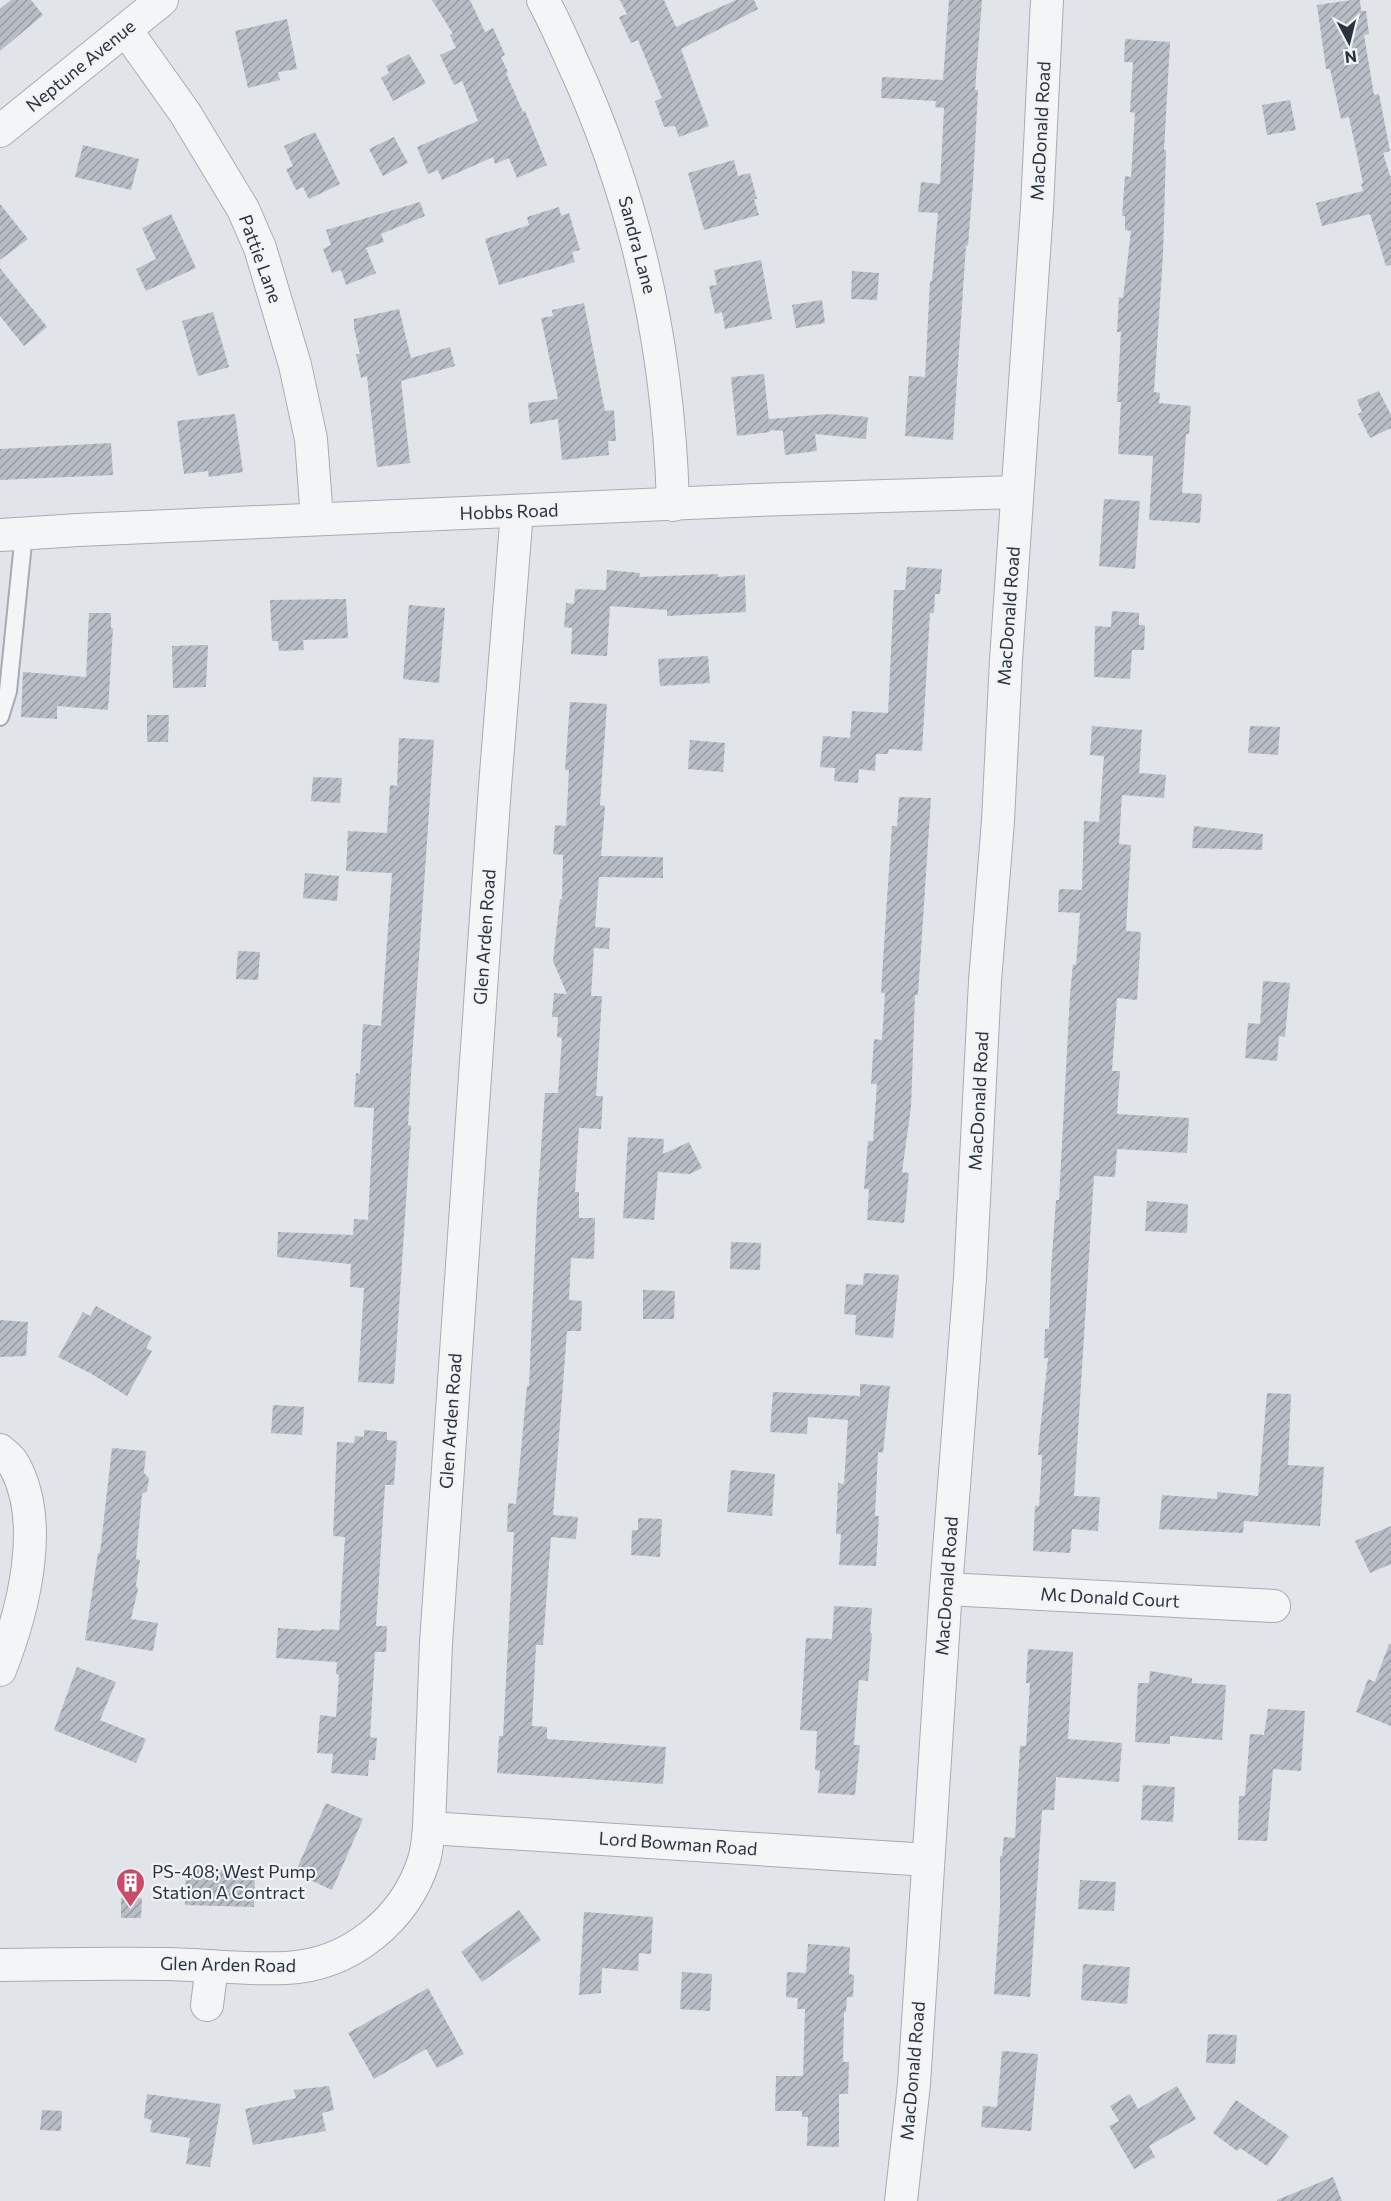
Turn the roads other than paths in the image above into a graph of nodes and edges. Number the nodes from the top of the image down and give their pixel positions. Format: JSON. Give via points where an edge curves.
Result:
{"nodes":[{"id":1,"x":162,"y":0,"type":"edge"},
{"id":2,"x":543,"y":0,"type":"edge"},
{"id":3,"x":1047,"y":0,"type":"edge"},
{"id":4,"x":126,"y":30,"type":"junction"},
{"id":5,"x":0,"y":131,"type":"edge"},
{"id":6,"x":1017,"y":492,"type":"junction"},
{"id":7,"x":673,"y":505,"type":"junction"},
{"id":8,"x":517,"y":511,"type":"junction"},
{"id":9,"x":317,"y":519,"type":"junction"},
{"id":10,"x":12,"y":534,"type":"edge"},
{"id":11,"x":0,"y":717,"type":"edge"},
{"id":12,"x":0,"y":1450,"type":"edge"},
{"id":13,"x":946,"y":1589,"type":"junction"},
{"id":14,"x":1274,"y":1606,"type":"dead end"},
{"id":15,"x":0,"y":1670,"type":"edge"},
{"id":16,"x":429,"y":1828,"type":"junction"},
{"id":17,"x":928,"y":1860,"type":"junction"},
{"id":18,"x":0,"y":1965,"type":"edge"},
{"id":19,"x":212,"y":1966,"type":"junction"},
{"id":20,"x":207,"y":2005,"type":"dead end"},
{"id":21,"x":901,"y":2201,"type":"edge"}],
"edges":[{"from":1,"to":4,"type":"street","name":"Neptune Avenue"},
{"from":2,"to":7,"type":"street","name":"Sandra Lane","via":[[587,92],[612,156],[640,249],[666,392]]},
{"from":3,"to":6,"type":"street","name":"MacDonald Road"},
{"from":4,"to":5,"type":"street","name":"Neptune Avenue"},
{"from":4,"to":9,"type":"street","name":"Pattie Lane","via":[[185,113],[243,209],[260,248],[295,365],[309,428]]},
{"from":6,"to":7,"type":"street","name":"Hobbs Road"},
{"from":6,"to":13,"type":"street","name":"MacDonald Road","via":[[969,1289]]},
{"from":7,"to":8,"type":"street","name":"Hobbs Road"},
{"from":8,"to":9,"type":"street","name":"Hobbs Road"},
{"from":8,"to":16,"type":"street","name":"Glen Arden Road","via":[[437,1631]]},
{"from":9,"to":10,"type":"street","name":"Hobbs Road"},
{"from":10,"to":11,"type":"lane","via":[[8,691]]},
{"from":12,"to":15,"type":"street","via":[[12,1462],[28,1500],[30,1545],[23,1595]]},
{"from":13,"to":14,"type":"street","name":"Mc Donald Court"},
{"from":13,"to":17,"type":"street","name":"MacDonald Road"},
{"from":16,"to":17,"type":"street","name":"Lord Bowman Road"},
{"from":16,"to":19,"type":"street","name":"Glen Arden Road","via":[[424,1859],[413,1887],[374,1935],[348,1952],[318,1963],[287,1968]]},
{"from":17,"to":21,"type":"street","name":"MacDonald Road","via":[[914,2084]]},
{"from":18,"to":19,"type":"street","name":"Glen Arden Road"},
{"from":19,"to":20,"type":"street"}]}
